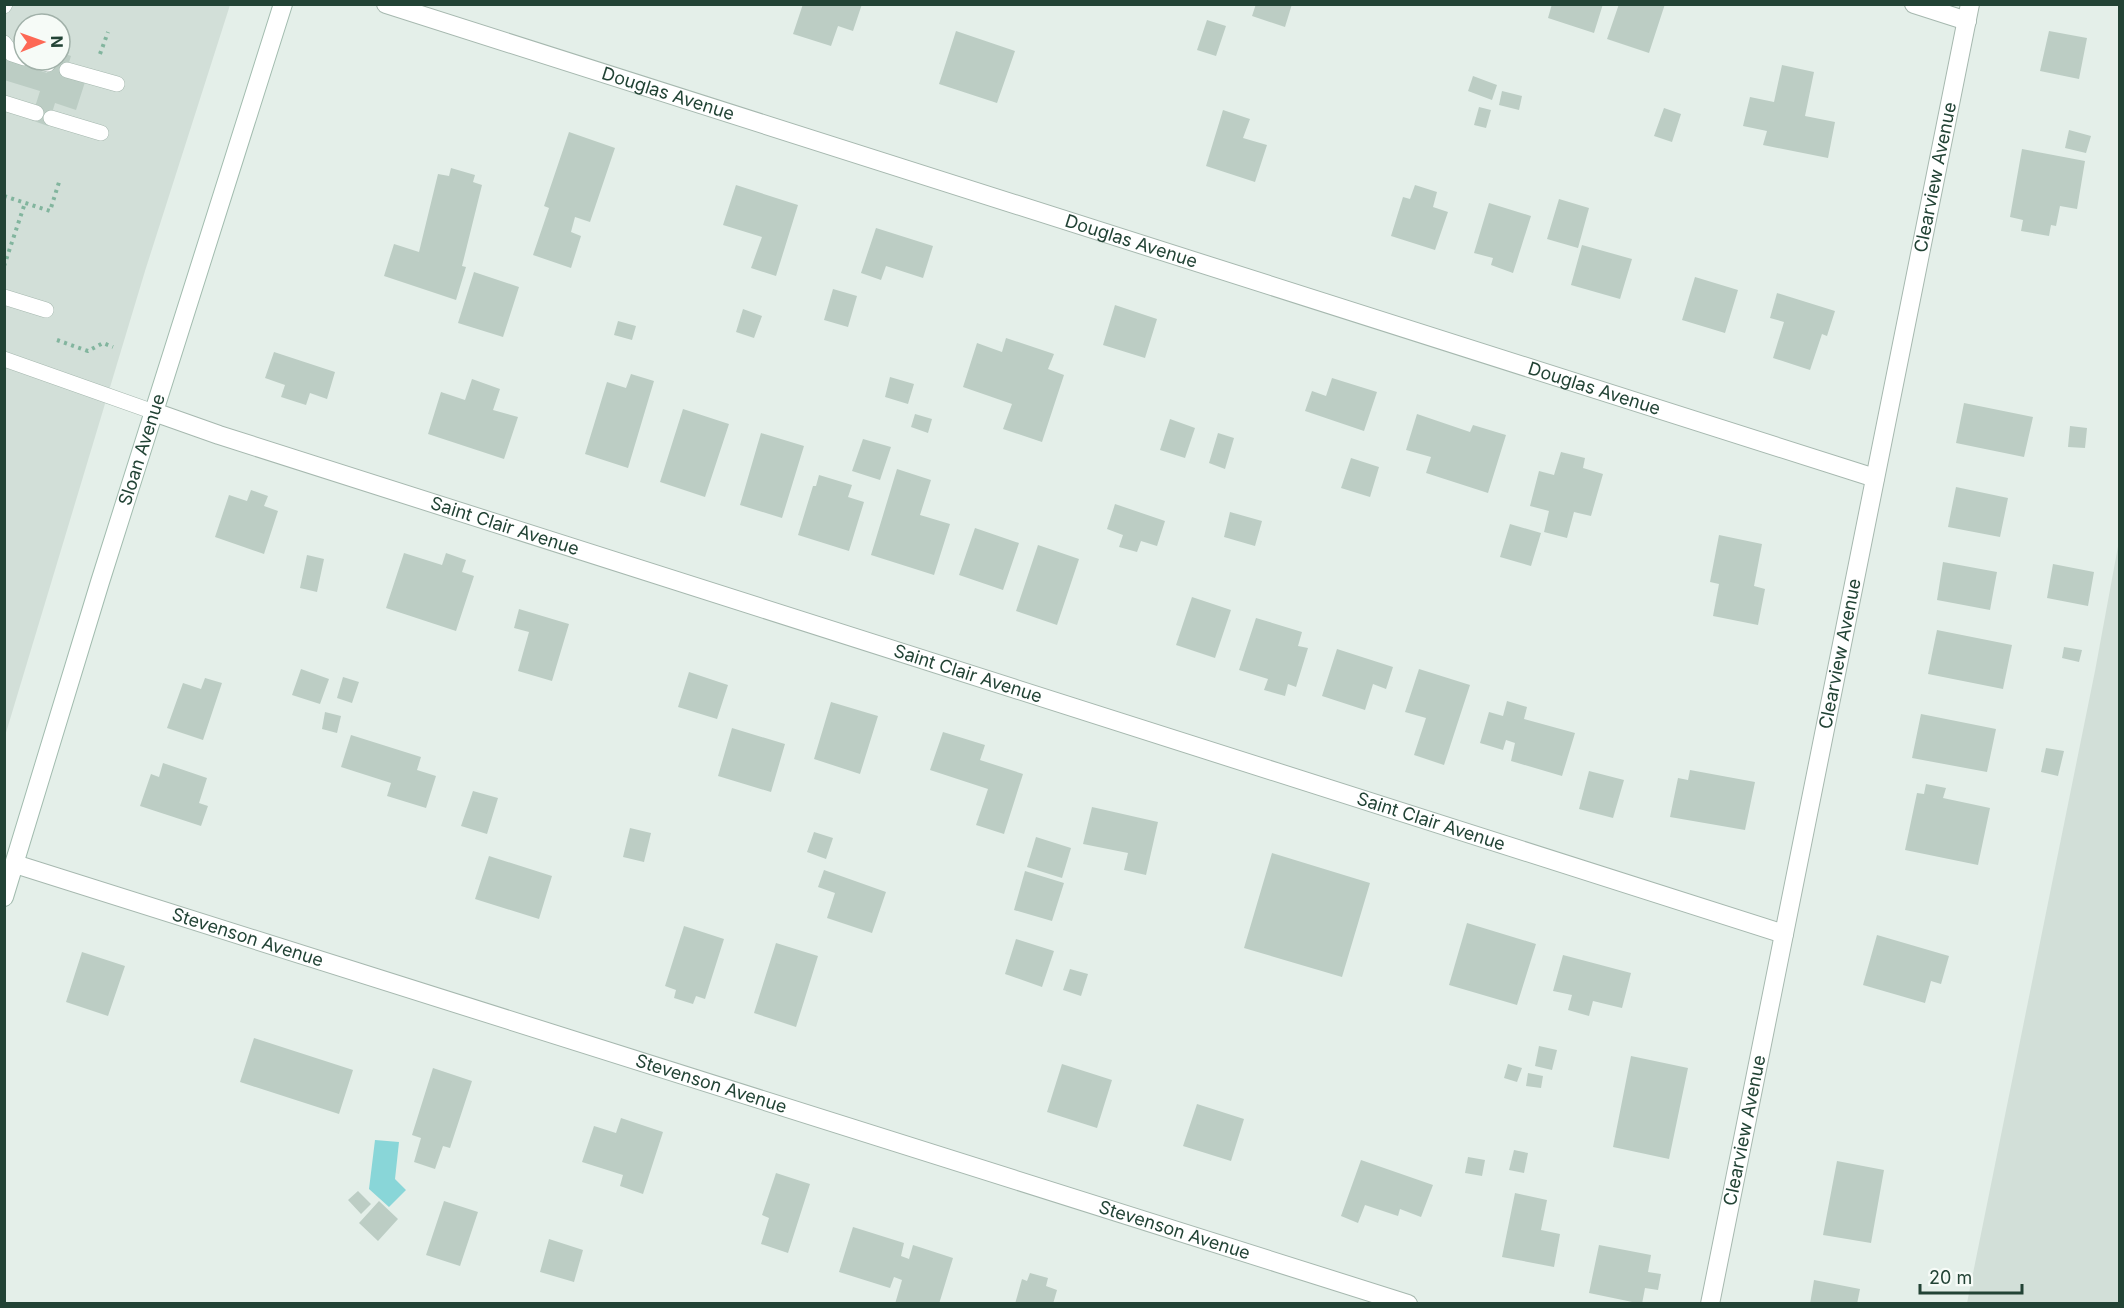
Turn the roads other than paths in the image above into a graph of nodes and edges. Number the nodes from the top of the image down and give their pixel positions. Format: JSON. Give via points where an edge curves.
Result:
{"nodes":[{"id":1,"x":283,"y":4,"type":"edge"},
{"id":2,"x":386,"y":4,"type":"edge"},
{"id":3,"x":1914,"y":4,"type":"edge"},
{"id":4,"x":1969,"y":13,"type":"edge"},
{"id":5,"x":72,"y":71,"type":"edge"},
{"id":6,"x":117,"y":84,"type":"dead end"},
{"id":7,"x":4,"y":103,"type":"edge"},
{"id":8,"x":101,"y":133,"type":"dead end"},
{"id":9,"x":4,"y":297,"type":"edge"},
{"id":10,"x":46,"y":310,"type":"dead end"},
{"id":11,"x":4,"y":359,"type":"edge"},
{"id":12,"x":154,"y":412,"type":"junction"},
{"id":13,"x":1875,"y":478,"type":"junction"},
{"id":14,"x":15,"y":864,"type":"junction"},
{"id":15,"x":5,"y":896,"type":"edge"},
{"id":16,"x":1784,"y":934,"type":"junction"},
{"id":17,"x":1408,"y":1304,"type":"edge"},
{"id":18,"x":1710,"y":1304,"type":"edge"}],
"edges":[{"from":1,"to":12,"type":"street","name":"Sloan Avenue"},
{"from":2,"to":13,"type":"street","name":"Douglas Avenue"},
{"from":3,"to":4,"type":"street"},
{"from":4,"to":13,"type":"street","name":"Clearview Avenue"},
{"from":5,"to":6,"type":"lane"},
{"from":7,"to":8,"type":"lane"},
{"from":9,"to":10,"type":"lane"},
{"from":11,"to":12,"type":"lane"},
{"from":12,"to":14,"type":"street","name":"Sloan Avenue"},
{"from":12,"to":16,"type":"street","name":"Saint Clair Avenue"},
{"from":13,"to":16,"type":"street","name":"Clearview Avenue"},
{"from":14,"to":15,"type":"street","name":"Sloan Avenue"},
{"from":14,"to":17,"type":"street","name":"Stevenson Avenue"},
{"from":16,"to":18,"type":"street","name":"Clearview Avenue"}]}
